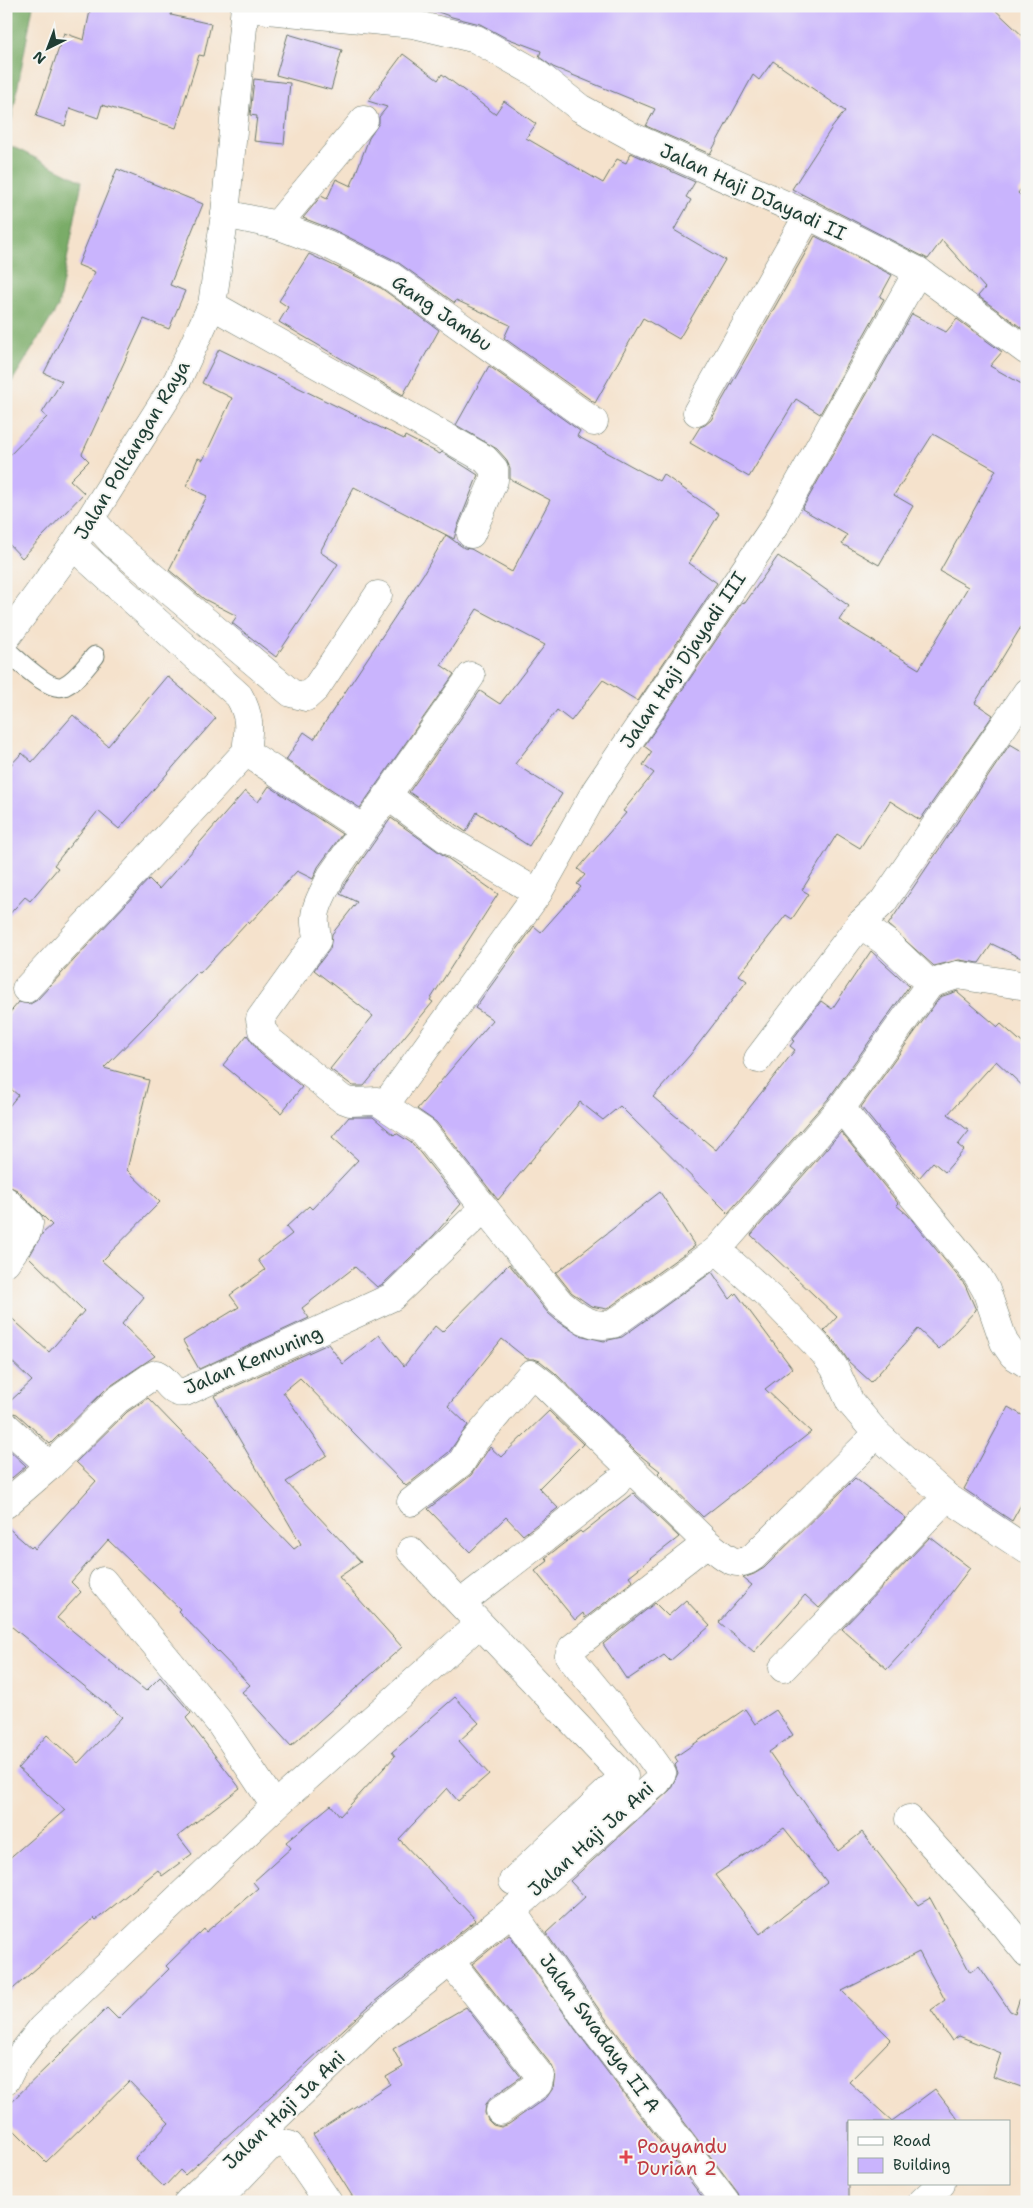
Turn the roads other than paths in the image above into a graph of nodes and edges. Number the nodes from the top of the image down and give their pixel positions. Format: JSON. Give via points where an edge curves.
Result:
{"nodes":[{"id":1,"x":333,"y":6,"type":"edge"},
{"id":2,"x":400,"y":6,"type":"edge"},
{"id":3,"x":245,"y":7,"type":"edge"},
{"id":4,"x":364,"y":120,"type":"dead end"},
{"id":5,"x":225,"y":214,"type":"junction"},
{"id":6,"x":808,"y":215,"type":"junction"},
{"id":7,"x":277,"y":225,"type":"junction"},
{"id":8,"x":918,"y":271,"type":"junction"},
{"id":9,"x":212,"y":305,"type":"junction"},
{"id":10,"x":1027,"y":351,"type":"edge"},
{"id":11,"x":697,"y":412,"type":"dead end"},
{"id":12,"x":594,"y":422,"type":"dead end"},
{"id":13,"x":91,"y":519,"type":"junction"},
{"id":14,"x":471,"y":534,"type":"dead end"},
{"id":15,"x":73,"y":546,"type":"junction"},
{"id":16,"x":378,"y":595,"type":"dead end"},
{"id":17,"x":6,"y":638,"type":"edge"},
{"id":18,"x":6,"y":650,"type":"edge"},
{"id":19,"x":95,"y":656,"type":"dead end"},
{"id":20,"x":470,"y":676,"type":"dead end"},
{"id":21,"x":1027,"y":692,"type":"edge"},
{"id":22,"x":246,"y":752,"type":"junction"},
{"id":23,"x":388,"y":796,"type":"junction"},
{"id":24,"x":363,"y":829,"type":"junction"},
{"id":25,"x":538,"y":894,"type":"junction"},
{"id":26,"x":860,"y":924,"type":"junction"},
{"id":27,"x":930,"y":984,"type":"junction"},
{"id":28,"x":1027,"y":986,"type":"edge"},
{"id":29,"x":26,"y":989,"type":"dead end"},
{"id":30,"x":758,"y":1059,"type":"dead end"},
{"id":31,"x":385,"y":1105,"type":"junction"},
{"id":32,"x":841,"y":1108,"type":"junction"},
{"id":33,"x":6,"y":1200,"type":"edge"},
{"id":34,"x":484,"y":1208,"type":"junction"},
{"id":35,"x":717,"y":1250,"type":"junction"},
{"id":36,"x":6,"y":1262,"type":"edge"},
{"id":37,"x":1027,"y":1364,"type":"edge"},
{"id":38,"x":6,"y":1426,"type":"edge"},
{"id":39,"x":877,"y":1434,"type":"junction"},
{"id":40,"x":50,"y":1466,"type":"junction"},
{"id":41,"x":616,"y":1484,"type":"dead end"},
{"id":42,"x":947,"y":1496,"type":"junction"},
{"id":43,"x":411,"y":1502,"type":"dead end"},
{"id":44,"x":6,"y":1504,"type":"edge"},
{"id":45,"x":707,"y":1543,"type":"junction"},
{"id":46,"x":1025,"y":1544,"type":"edge"},
{"id":47,"x":411,"y":1552,"type":"dead end"},
{"id":48,"x":103,"y":1581,"type":"dead end"},
{"id":49,"x":461,"y":1603,"type":"junction"},
{"id":50,"x":479,"y":1624,"type":"junction"},
{"id":51,"x":783,"y":1668,"type":"dead end"},
{"id":52,"x":275,"y":1806,"type":"junction"},
{"id":53,"x":909,"y":1819,"type":"dead end"},
{"id":54,"x":513,"y":1881,"type":"dead end"},
{"id":55,"x":512,"y":1910,"type":"junction"},
{"id":56,"x":1027,"y":1953,"type":"edge"},
{"id":57,"x":450,"y":1961,"type":"junction"},
{"id":58,"x":6,"y":2080,"type":"edge"},
{"id":59,"x":500,"y":2111,"type":"dead end"},
{"id":60,"x":939,"y":2186,"type":"edge"},
{"id":61,"x":188,"y":2202,"type":"edge"},
{"id":62,"x":216,"y":2202,"type":"edge"},
{"id":63,"x":328,"y":2202,"type":"edge"},
{"id":64,"x":726,"y":2202,"type":"edge"},
{"id":65,"x":922,"y":2202,"type":"edge"}],
"edges":[{"from":1,"to":2,"type":"street","via":[[380,15],[399,10]]},
{"from":3,"to":5,"type":"street","name":"Jalan Poltangan Raya"},
{"from":3,"to":6,"type":"street","name":"Jalan Haji DJayadi II","via":[[413,24],[476,39],[536,73],[580,108],[631,136]]},
{"from":4,"to":7,"type":"street"},
{"from":5,"to":7,"type":"street","name":"Gang Jambu"},
{"from":5,"to":9,"type":"street","name":"Jalan Poltangan Raya"},
{"from":6,"to":8,"type":"street","name":"Jalan Haji DJayadi II"},
{"from":6,"to":11,"type":"street"},
{"from":7,"to":12,"type":"street","name":"Gang Jambu","via":[[327,244],[389,275]]},
{"from":8,"to":10,"type":"street","name":"Jalan Haji DJayadi II"},
{"from":8,"to":25,"type":"street","name":"Jalan Haji Djayadi III","via":[[776,524],[596,790]]},
{"from":9,"to":13,"type":"street","name":"Jalan Poltangan Raya","via":[[178,381]]},
{"from":9,"to":14,"type":"street","via":[[485,459],[494,469],[494,480]]},
{"from":13,"to":15,"type":"street","name":"Jalan Poltangan Raya"},
{"from":13,"to":16,"type":"street","via":[[114,544],[291,693],[306,697],[316,688]]},
{"from":15,"to":17,"type":"street","name":"Jalan Poltangan Raya"},
{"from":15,"to":22,"type":"street","via":[[239,696],[247,710],[249,724]]},
{"from":18,"to":19,"type":"lane","via":[[50,686],[62,687]]},
{"from":20,"to":23,"type":"street"},
{"from":21,"to":26,"type":"street","via":[[883,902]]},
{"from":22,"to":24,"type":"street"},
{"from":22,"to":29,"type":"street"},
{"from":23,"to":24,"type":"street"},
{"from":23,"to":25,"type":"street","via":[[448,840]]},
{"from":24,"to":31,"type":"street","via":[[331,876],[316,911],[317,940],[260,1019],[262,1030],[270,1041],[342,1099],[350,1102],[377,1101]]},
{"from":25,"to":31,"type":"street","name":"Jalan Haji Djayadi III"},
{"from":26,"to":27,"type":"street","via":[[887,943]]},
{"from":26,"to":30,"type":"street"},
{"from":27,"to":28,"type":"street","via":[[957,975]]},
{"from":27,"to":32,"type":"street"},
{"from":31,"to":34,"type":"street","via":[[424,1132]]},
{"from":32,"to":35,"type":"street"},
{"from":32,"to":37,"type":"street","via":[[978,1276],[1004,1342],[1013,1355]]},
{"from":33,"to":36,"type":"street","via":[[29,1223],[27,1232]]},
{"from":34,"to":35,"type":"street","via":[[560,1303],[578,1317],[604,1326],[613,1324]]},
{"from":34,"to":40,"type":"street","name":"Jalan Kemuning","via":[[392,1297],[180,1394],[156,1374],[117,1400]]},
{"from":35,"to":39,"type":"street","via":[[771,1298],[824,1353],[850,1402]]},
{"from":38,"to":40,"type":"street"},
{"from":39,"to":42,"type":"street"},
{"from":39,"to":45,"type":"street","via":[[745,1563],[735,1563]]},
{"from":40,"to":44,"type":"street","name":"Jalan Kemuning"},
{"from":41,"to":49,"type":"street"},
{"from":42,"to":46,"type":"street"},
{"from":42,"to":51,"type":"street"},
{"from":43,"to":45,"type":"street","via":[[461,1463],[473,1443],[531,1374]]},
{"from":45,"to":55,"type":"street","name":"Jalan Haji Ja Ani","via":[[570,1652],[569,1656],[578,1668],[662,1773],[657,1782]]},
{"from":47,"to":49,"type":"street"},
{"from":48,"to":52,"type":"street","via":[[219,1722]]},
{"from":49,"to":50,"type":"street"},
{"from":50,"to":52,"type":"street"},
{"from":50,"to":54,"type":"street","via":[[624,1776]]},
{"from":52,"to":58,"type":"street","via":[[42,2028],[14,2064]]},
{"from":53,"to":56,"type":"street"},
{"from":55,"to":57,"type":"street","name":"Jalan Haji Ja Ani"},
{"from":55,"to":64,"type":"street","name":"Jalan Swadaya II A","via":[[588,2020]]},
{"from":57,"to":59,"type":"street","via":[[540,2076],[538,2084]]},
{"from":57,"to":61,"type":"street","name":"Jalan Haji Ja Ani","via":[[373,2024]]},
{"from":60,"to":65,"type":"street"},
{"from":62,"to":63,"type":"street","via":[[268,2148],[278,2143],[289,2145]]}]}
